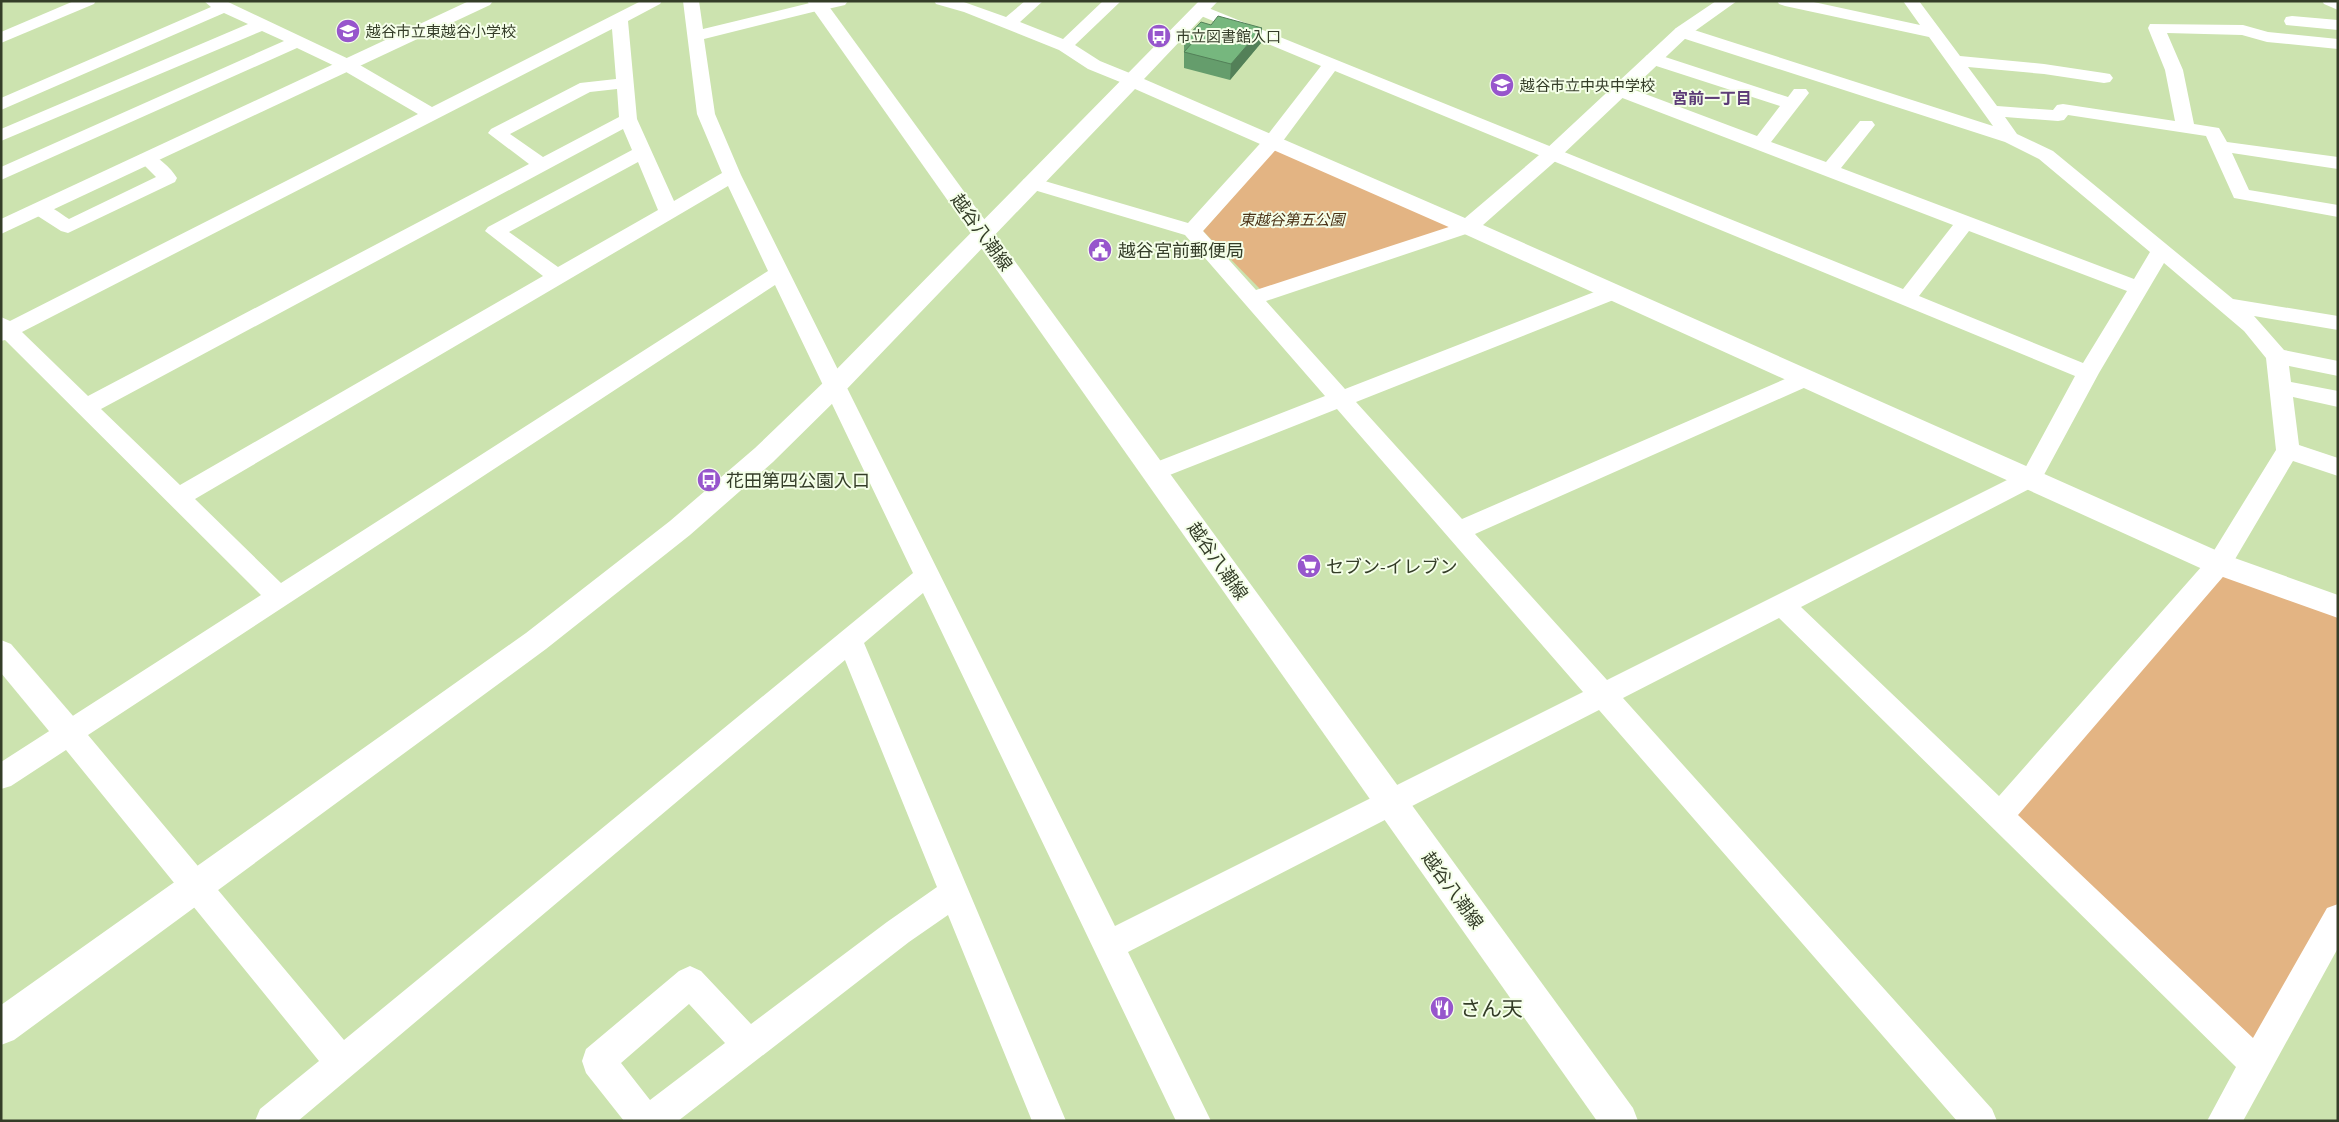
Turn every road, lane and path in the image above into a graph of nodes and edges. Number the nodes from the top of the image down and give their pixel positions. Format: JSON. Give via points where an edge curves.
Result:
{"nodes":[{"id":1,"x":88,"y":1,"type":"edge"},
{"id":2,"x":484,"y":1,"type":"edge"},
{"id":3,"x":654,"y":1,"type":"edge"},
{"id":4,"x":691,"y":1,"type":"edge"},
{"id":5,"x":839,"y":1,"type":"edge"},
{"id":6,"x":942,"y":1,"type":"edge"},
{"id":7,"x":1035,"y":1,"type":"edge"},
{"id":8,"x":1112,"y":1,"type":"edge"},
{"id":9,"x":1728,"y":1,"type":"edge"},
{"id":10,"x":1785,"y":1,"type":"edge"},
{"id":11,"x":1911,"y":1,"type":"edge"},
{"id":12,"x":2330,"y":1,"type":"edge"},
{"id":13,"x":218,"y":4,"type":"edge"},
{"id":14,"x":818,"y":4,"type":"edge"},
{"id":15,"x":2338,"y":5,"type":"edge"},
{"id":16,"x":1205,"y":6,"type":"edge"},
{"id":17,"x":620,"y":19,"type":"junction"},
{"id":18,"x":2292,"y":21,"type":"dead end"},
{"id":19,"x":1009,"y":23,"type":"junction"},
{"id":20,"x":262,"y":25,"type":"junction"},
{"id":21,"x":2338,"y":25,"type":"edge"},
{"id":22,"x":1682,"y":32,"type":"junction"},
{"id":23,"x":1937,"y":34,"type":"junction"},
{"id":24,"x":695,"y":36,"type":"junction"},
{"id":25,"x":1,"y":38,"type":"edge"},
{"id":26,"x":296,"y":42,"type":"junction"},
{"id":27,"x":2338,"y":44,"type":"edge"},
{"id":28,"x":1065,"y":46,"type":"junction"},
{"id":29,"x":1652,"y":59,"type":"junction"},
{"id":30,"x":1956,"y":61,"type":"junction"},
{"id":31,"x":1332,"y":63,"type":"junction"},
{"id":32,"x":347,"y":65,"type":"junction"},
{"id":33,"x":1815,"y":75,"type":"junction"},
{"id":34,"x":2104,"y":78,"type":"dead end"},
{"id":35,"x":1131,"y":80,"type":"junction"},
{"id":36,"x":626,"y":83,"type":"junction"},
{"id":37,"x":1618,"y":90,"type":"junction"},
{"id":38,"x":1791,"y":104,"type":"junction"},
{"id":39,"x":1,"y":105,"type":"edge"},
{"id":40,"x":1991,"y":111,"type":"junction"},
{"id":41,"x":432,"y":114,"type":"junction"},
{"id":42,"x":628,"y":119,"type":"junction"},
{"id":43,"x":1866,"y":125,"type":"dead end"},
{"id":44,"x":2186,"y":128,"type":"junction"},
{"id":45,"x":1,"y":136,"type":"edge"},
{"id":46,"x":2011,"y":138,"type":"junction"},
{"id":47,"x":1272,"y":141,"type":"junction"},
{"id":48,"x":1760,"y":144,"type":"junction"},
{"id":49,"x":2219,"y":146,"type":"junction"},
{"id":50,"x":643,"y":152,"type":"junction"},
{"id":51,"x":1552,"y":154,"type":"junction"},
{"id":52,"x":147,"y":159,"type":"junction"},
{"id":53,"x":2338,"y":163,"type":"edge"},
{"id":54,"x":542,"y":165,"type":"junction"},
{"id":55,"x":1830,"y":170,"type":"junction"},
{"id":56,"x":1,"y":174,"type":"edge"},
{"id":57,"x":732,"y":175,"type":"junction"},
{"id":58,"x":1031,"y":183,"type":"junction"},
{"id":59,"x":40,"y":209,"type":"junction"},
{"id":60,"x":2338,"y":211,"type":"edge"},
{"id":61,"x":669,"y":212,"type":"junction"},
{"id":62,"x":1965,"y":223,"type":"junction"},
{"id":63,"x":1,"y":227,"type":"edge"},
{"id":64,"x":1468,"y":227,"type":"junction"},
{"id":65,"x":1192,"y":231,"type":"junction"},
{"id":66,"x":982,"y":232,"type":"junction"},
{"id":67,"x":2160,"y":252,"type":"junction"},
{"id":68,"x":780,"y":273,"type":"junction"},
{"id":69,"x":558,"y":277,"type":"junction"},
{"id":70,"x":2139,"y":288,"type":"junction"},
{"id":71,"x":1614,"y":292,"type":"junction"},
{"id":72,"x":1252,"y":299,"type":"junction"},
{"id":73,"x":1906,"y":299,"type":"junction"},
{"id":74,"x":2226,"y":304,"type":"junction"},
{"id":75,"x":2338,"y":323,"type":"edge"},
{"id":76,"x":4,"y":329,"type":"edge"},
{"id":77,"x":2277,"y":356,"type":"junction"},
{"id":78,"x":2338,"y":369,"type":"edge"},
{"id":79,"x":2088,"y":373,"type":"junction"},
{"id":80,"x":1807,"y":378,"type":"junction"},
{"id":81,"x":835,"y":386,"type":"junction"},
{"id":82,"x":2280,"y":387,"type":"junction"},
{"id":83,"x":2338,"y":399,"type":"edge"},
{"id":84,"x":1341,"y":400,"type":"junction"},
{"id":85,"x":86,"y":407,"type":"junction"},
{"id":86,"x":2288,"y":450,"type":"junction"},
{"id":87,"x":2338,"y":467,"type":"edge"},
{"id":88,"x":1154,"y":472,"type":"junction"},
{"id":89,"x":2031,"y":478,"type":"junction"},
{"id":90,"x":178,"y":498,"type":"junction"},
{"id":91,"x":1458,"y":531,"type":"junction"},
{"id":92,"x":2219,"y":564,"type":"junction"},
{"id":93,"x":928,"y":575,"type":"junction"},
{"id":94,"x":279,"y":597,"type":"junction"},
{"id":95,"x":1782,"y":605,"type":"junction"},
{"id":96,"x":2338,"y":607,"type":"edge"},
{"id":97,"x":850,"y":640,"type":"junction"},
{"id":98,"x":1,"y":652,"type":"edge"},
{"id":99,"x":1603,"y":695,"type":"junction"},
{"id":100,"x":68,"y":733,"type":"junction"},
{"id":101,"x":1,"y":776,"type":"edge"},
{"id":102,"x":1390,"y":803,"type":"junction"},
{"id":103,"x":1999,"y":816,"type":"junction"},
{"id":104,"x":195,"y":888,"type":"junction"},
{"id":105,"x":954,"y":893,"type":"junction"},
{"id":106,"x":2337,"y":920,"type":"edge"},
{"id":107,"x":1108,"y":946,"type":"junction"},
{"id":108,"x":1,"y":1027,"type":"edge"},
{"id":109,"x":749,"y":1045,"type":"junction"},
{"id":110,"x":342,"y":1063,"type":"junction"},
{"id":111,"x":2256,"y":1064,"type":"junction"},
{"id":112,"x":272,"y":1121,"type":"edge"},
{"id":113,"x":645,"y":1121,"type":"edge"},
{"id":114,"x":650,"y":1121,"type":"edge"},
{"id":115,"x":1049,"y":1121,"type":"edge"},
{"id":116,"x":1194,"y":1121,"type":"edge"},
{"id":117,"x":1620,"y":1121,"type":"edge"},
{"id":118,"x":1980,"y":1121,"type":"edge"},
{"id":119,"x":2224,"y":1121,"type":"edge"}],
"edges":[{"from":1,"to":25,"type":"street"},
{"from":2,"to":32,"type":"street"},
{"from":3,"to":17,"type":"street"},
{"from":4,"to":24,"type":"street"},
{"from":5,"to":14,"type":"street"},
{"from":6,"to":19,"type":"street"},
{"from":7,"to":19,"type":"street"},
{"from":8,"to":28,"type":"street"},
{"from":9,"to":22,"type":"street"},
{"from":10,"to":23,"type":"street"},
{"from":11,"to":23,"type":"street"},
{"from":12,"to":15,"type":"street"},
{"from":13,"to":20,"type":"street"},
{"from":13,"to":39,"type":"street"},
{"from":14,"to":24,"type":"street"},
{"from":14,"to":66,"type":"street","name":"越谷八潮線"},
{"from":16,"to":31,"type":"street"},
{"from":16,"to":35,"type":"street"},
{"from":17,"to":36,"type":"street"},
{"from":17,"to":41,"type":"street"},
{"from":18,"to":21,"type":"street"},
{"from":19,"to":28,"type":"street"},
{"from":20,"to":26,"type":"street"},
{"from":20,"to":45,"type":"street"},
{"from":22,"to":29,"type":"street"},
{"from":22,"to":33,"type":"street"},
{"from":23,"to":30,"type":"street"},
{"from":24,"to":57,"type":"street","via":[[706,114]]},
{"from":26,"to":32,"type":"street"},
{"from":26,"to":56,"type":"street"},
{"from":27,"to":44,"type":"street","via":[[2266,37],[2243,30],[2156,28],[2174,70]]},
{"from":28,"to":35,"type":"street","via":[[1094,65]]},
{"from":29,"to":37,"type":"street"},
{"from":29,"to":38,"type":"street"},
{"from":30,"to":34,"type":"street"},
{"from":30,"to":40,"type":"street"},
{"from":31,"to":47,"type":"street"},
{"from":31,"to":51,"type":"street"},
{"from":32,"to":41,"type":"street"},
{"from":32,"to":52,"type":"street"},
{"from":33,"to":38,"type":"street"},
{"from":33,"to":46,"type":"street"},
{"from":35,"to":47,"type":"street"},
{"from":35,"to":58,"type":"street"},
{"from":36,"to":42,"type":"street"},
{"from":36,"to":54,"type":"street","via":[[586,87],[497,133]]},
{"from":37,"to":48,"type":"street"},
{"from":37,"to":51,"type":"street"},
{"from":38,"to":48,"type":"street"},
{"from":40,"to":44,"type":"street","via":[[2058,116],[2064,109]]},
{"from":40,"to":46,"type":"street"},
{"from":41,"to":76,"type":"street"},
{"from":42,"to":50,"type":"street"},
{"from":42,"to":54,"type":"street"},
{"from":43,"to":55,"type":"street"},
{"from":44,"to":49,"type":"street","via":[[2213,132]]},
{"from":46,"to":67,"type":"street","via":[[2046,155]]},
{"from":47,"to":64,"type":"street"},
{"from":47,"to":65,"type":"street"},
{"from":48,"to":55,"type":"street"},
{"from":49,"to":53,"type":"street"},
{"from":49,"to":60,"type":"street","via":[[2242,194]]},
{"from":50,"to":61,"type":"street"},
{"from":50,"to":69,"type":"street","via":[[496,232]]},
{"from":51,"to":64,"type":"street"},
{"from":51,"to":73,"type":"street"},
{"from":52,"to":59,"type":"street"},
{"from":52,"to":59,"type":"street","via":[[168,178],[68,227]]},
{"from":54,"to":85,"type":"street"},
{"from":55,"to":62,"type":"street"},
{"from":57,"to":61,"type":"street"},
{"from":57,"to":68,"type":"street"},
{"from":58,"to":65,"type":"street"},
{"from":58,"to":66,"type":"street"},
{"from":59,"to":63,"type":"street"},
{"from":61,"to":69,"type":"street"},
{"from":62,"to":70,"type":"street"},
{"from":62,"to":73,"type":"street"},
{"from":64,"to":71,"type":"street"},
{"from":64,"to":72,"type":"street"},
{"from":65,"to":72,"type":"street"},
{"from":66,"to":81,"type":"street"},
{"from":66,"to":88,"type":"street","name":"越谷八潮線"},
{"from":67,"to":70,"type":"street"},
{"from":67,"to":74,"type":"street"},
{"from":68,"to":81,"type":"street"},
{"from":68,"to":94,"type":"street"},
{"from":69,"to":90,"type":"street"},
{"from":70,"to":79,"type":"street"},
{"from":71,"to":80,"type":"street"},
{"from":71,"to":84,"type":"street"},
{"from":72,"to":84,"type":"street"},
{"from":73,"to":79,"type":"street"},
{"from":74,"to":75,"type":"street"},
{"from":74,"to":77,"type":"street","via":[[2252,326]]},
{"from":76,"to":85,"type":"street"},
{"from":77,"to":78,"type":"street"},
{"from":77,"to":82,"type":"street"},
{"from":79,"to":89,"type":"street"},
{"from":80,"to":89,"type":"street"},
{"from":80,"to":91,"type":"street"},
{"from":81,"to":93,"type":"street"},
{"from":81,"to":104,"type":"street","via":[[725,490],[628,570],[536,641]]},
{"from":82,"to":83,"type":"street"},
{"from":82,"to":86,"type":"street"},
{"from":84,"to":88,"type":"street"},
{"from":84,"to":91,"type":"street"},
{"from":85,"to":90,"type":"street"},
{"from":86,"to":87,"type":"street"},
{"from":86,"to":92,"type":"street"},
{"from":88,"to":102,"type":"street","name":"越谷八潮線"},
{"from":89,"to":92,"type":"street"},
{"from":89,"to":95,"type":"street"},
{"from":90,"to":94,"type":"street"},
{"from":91,"to":99,"type":"street"},
{"from":92,"to":96,"type":"street"},
{"from":92,"to":103,"type":"street"},
{"from":93,"to":97,"type":"street"},
{"from":93,"to":107,"type":"street"},
{"from":94,"to":100,"type":"street"},
{"from":95,"to":99,"type":"street"},
{"from":95,"to":103,"type":"street"},
{"from":97,"to":105,"type":"street"},
{"from":97,"to":110,"type":"street"},
{"from":98,"to":100,"type":"street"},
{"from":99,"to":102,"type":"street"},
{"from":99,"to":118,"type":"street"},
{"from":100,"to":101,"type":"street"},
{"from":100,"to":104,"type":"street"},
{"from":102,"to":107,"type":"street"},
{"from":102,"to":117,"type":"street","name":"越谷八潮線"},
{"from":103,"to":111,"type":"street"},
{"from":104,"to":108,"type":"street"},
{"from":104,"to":110,"type":"street"},
{"from":105,"to":109,"type":"street"},
{"from":105,"to":115,"type":"street"},
{"from":106,"to":111,"type":"street"},
{"from":107,"to":116,"type":"street"},
{"from":109,"to":113,"type":"street","via":[[690,982],[598,1062]]},
{"from":109,"to":114,"type":"street"},
{"from":110,"to":112,"type":"street"},
{"from":111,"to":119,"type":"street"}]}
